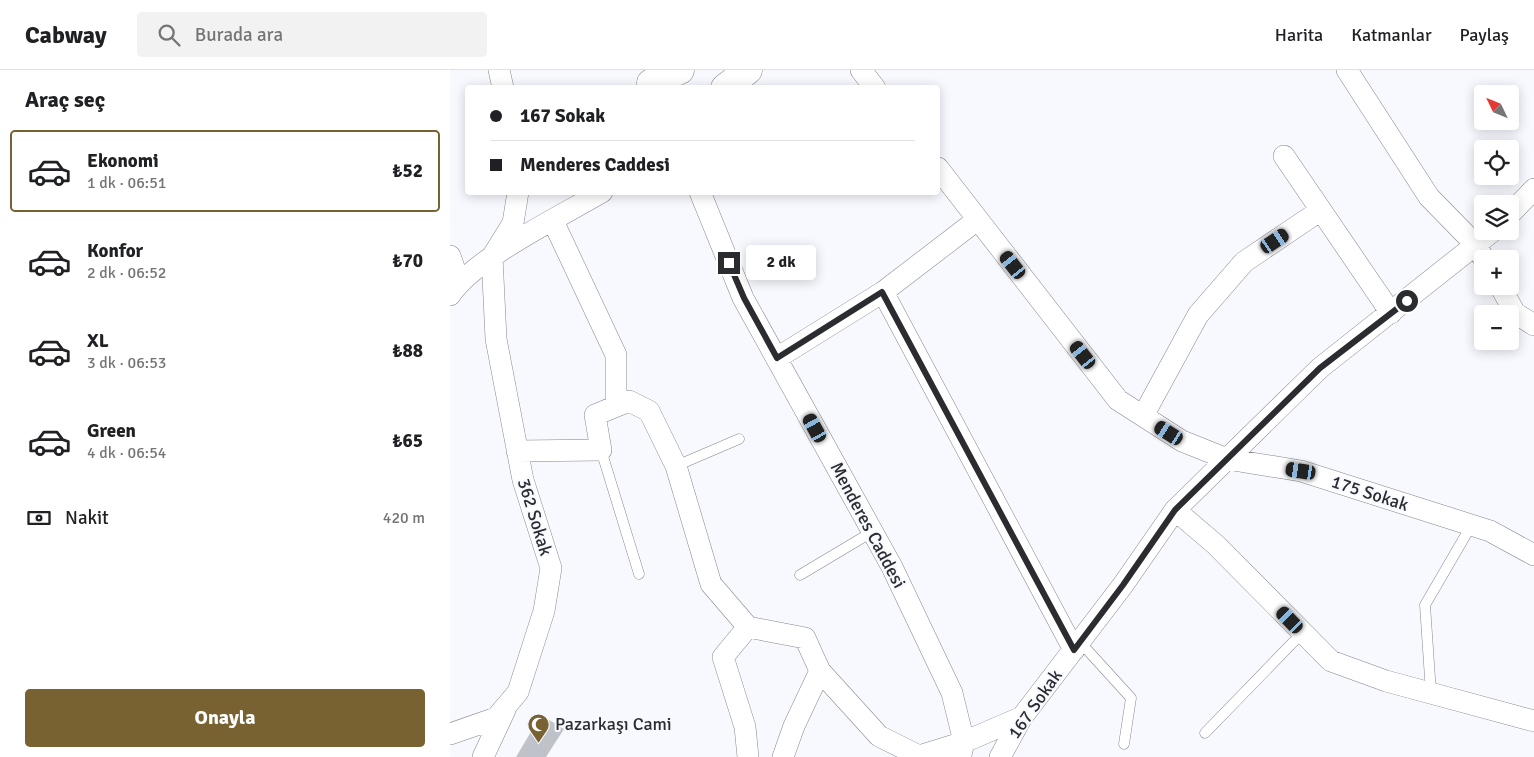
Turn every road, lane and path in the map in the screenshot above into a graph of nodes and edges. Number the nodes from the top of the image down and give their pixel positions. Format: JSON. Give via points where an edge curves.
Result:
{"nodes":[{"id":1,"x":499,"y":70,"type":"edge"},
{"id":2,"x":680,"y":70,"type":"edge"},
{"id":3,"x":748,"y":70,"type":"edge"},
{"id":4,"x":861,"y":70,"type":"edge"},
{"id":5,"x":1353,"y":72,"type":"edge"},
{"id":6,"x":650,"y":80,"type":"edge"},
{"id":7,"x":502,"y":85,"type":"edge"},
{"id":8,"x":729,"y":85,"type":"edge"},
{"id":9,"x":873,"y":85,"type":"edge"},
{"id":10,"x":1284,"y":156,"type":"dead end"},
{"id":11,"x":940,"y":171,"type":"edge"},
{"id":12,"x":1534,"y":188,"type":"edge"},
{"id":13,"x":517,"y":195,"type":"edge"},
{"id":14,"x":597,"y":195,"type":"edge"},
{"id":15,"x":701,"y":195,"type":"edge"},
{"id":16,"x":1519,"y":204,"type":"edge"},
{"id":17,"x":1321,"y":210,"type":"junction"},
{"id":18,"x":978,"y":220,"type":"junction"},
{"id":19,"x":553,"y":221,"type":"junction"},
{"id":20,"x":1478,"y":250,"type":"edge"},
{"id":21,"x":450,"y":256,"type":"edge"},
{"id":22,"x":1474,"y":256,"type":"edge"},
{"id":23,"x":492,"y":257,"type":"junction"},
{"id":24,"x":454,"y":288,"type":"edge"},
{"id":25,"x":882,"y":292,"type":"junction"},
{"id":26,"x":1505,"y":295,"type":"edge"},
{"id":27,"x":1391,"y":313,"type":"junction"},
{"id":28,"x":1534,"y":324,"type":"edge"},
{"id":29,"x":777,"y":358,"type":"junction"},
{"id":30,"x":616,"y":406,"type":"junction"},
{"id":31,"x":1143,"y":416,"type":"junction"},
{"id":32,"x":739,"y":439,"type":"dead end"},
{"id":33,"x":601,"y":450,"type":"junction"},
{"id":34,"x":517,"y":451,"type":"junction"},
{"id":35,"x":1227,"y":460,"type":"junction"},
{"id":36,"x":676,"y":466,"type":"junction"},
{"id":37,"x":1175,"y":510,"type":"junction"},
{"id":38,"x":1471,"y":526,"type":"junction"},
{"id":39,"x":872,"y":532,"type":"junction"},
{"id":40,"x":1534,"y":555,"type":"edge"},
{"id":41,"x":639,"y":574,"type":"dead end"},
{"id":42,"x":800,"y":575,"type":"dead end"},
{"id":43,"x":748,"y":627,"type":"junction"},
{"id":44,"x":1303,"y":632,"type":"junction"},
{"id":45,"x":1077,"y":646,"type":"junction"},
{"id":46,"x":820,"y":671,"type":"junction"},
{"id":47,"x":1431,"y":693,"type":"junction"},
{"id":48,"x":506,"y":707,"type":"junction"},
{"id":49,"x":1022,"y":717,"type":"junction"},
{"id":50,"x":1534,"y":721,"type":"edge"},
{"id":51,"x":1205,"y":733,"type":"dead end"},
{"id":52,"x":450,"y":734,"type":"edge"},
{"id":53,"x":1124,"y":744,"type":"dead end"},
{"id":54,"x":962,"y":750,"type":"edge"},
{"id":55,"x":483,"y":757,"type":"edge"},
{"id":56,"x":748,"y":757,"type":"edge"},
{"id":57,"x":784,"y":757,"type":"edge"},
{"id":58,"x":1000,"y":757,"type":"edge"}],
"edges":[{"from":1,"to":7,"type":"street"},
{"from":2,"to":6,"type":"main road"},
{"from":3,"to":8,"type":"main road"},
{"from":4,"to":9,"type":"street"},
{"from":5,"to":20,"type":"street","via":[[1429,197]]},
{"from":10,"to":17,"type":"street"},
{"from":11,"to":18,"type":"street","name":"175 Sokak"},
{"from":12,"to":16,"type":"street"},
{"from":13,"to":23,"type":"street","via":[[512,223]]},
{"from":14,"to":19,"type":"street"},
{"from":15,"to":29,"type":"street","name":"Menderes Caddesi","via":[[744,298]]},
{"from":17,"to":27,"type":"street"},
{"from":17,"to":31,"type":"street","via":[[1244,262],[1198,315]]},
{"from":18,"to":25,"type":"street"},
{"from":18,"to":31,"type":"street","name":"175 Sokak","via":[[1118,400]]},
{"from":19,"to":23,"type":"street"},
{"from":19,"to":30,"type":"street","via":[[616,355]]},
{"from":21,"to":24,"type":"street"},
{"from":22,"to":27,"type":"street","name":"167 Sokak"},
{"from":23,"to":24,"type":"street"},
{"from":23,"to":34,"type":"street","name":"362 Sokak","via":[[496,339]]},
{"from":25,"to":29,"type":"street"},
{"from":25,"to":45,"type":"street"},
{"from":26,"to":28,"type":"street","via":[[1515,313]]},
{"from":27,"to":35,"type":"street","name":"167 Sokak","via":[[1320,368]]},
{"from":29,"to":39,"type":"street","name":"Menderes Caddesi"},
{"from":30,"to":33,"type":"street","via":[[595,415]]},
{"from":30,"to":36,"type":"street","via":[[629,400],[648,411]]},
{"from":31,"to":35,"type":"street","name":"175 Sokak","via":[[1182,441]]},
{"from":32,"to":36,"type":"lane"},
{"from":33,"to":34,"type":"street"},
{"from":33,"to":41,"type":"lane"},
{"from":34,"to":48,"type":"street","name":"362 Sokak","via":[[551,568],[544,611],[518,692]]},
{"from":35,"to":37,"type":"street","name":"167 Sokak"},
{"from":35,"to":38,"type":"street","name":"175 Sokak","via":[[1301,471]]},
{"from":36,"to":43,"type":"street","via":[[711,584]]},
{"from":37,"to":44,"type":"street","via":[[1216,545]]},
{"from":37,"to":45,"type":"street","name":"167 Sokak"},
{"from":38,"to":40,"type":"street","name":"175 Sokak"},
{"from":38,"to":47,"type":"lane","via":[[1425,605]]},
{"from":39,"to":42,"type":"lane"},
{"from":39,"to":54,"type":"street","name":"Menderes Caddesi","via":[[952,692]]},
{"from":43,"to":46,"type":"street","via":[[805,638]]},
{"from":43,"to":56,"type":"street","via":[[723,656],[745,726]]},
{"from":44,"to":47,"type":"street","via":[[1331,662]]},
{"from":44,"to":51,"type":"lane"},
{"from":45,"to":49,"type":"street","name":"167 Sokak"},
{"from":45,"to":53,"type":"lane","via":[[1131,698]]},
{"from":46,"to":54,"type":"street","via":[[879,736],[919,756]]},
{"from":46,"to":57,"type":"street","via":[[794,726]]},
{"from":47,"to":50,"type":"street"},
{"from":48,"to":52,"type":"street","name":"362 Sokak","via":[[496,718]]},
{"from":48,"to":55,"type":"street"},
{"from":49,"to":54,"type":"street"},
{"from":49,"to":58,"type":"street","name":"167 Sokak"}]}
